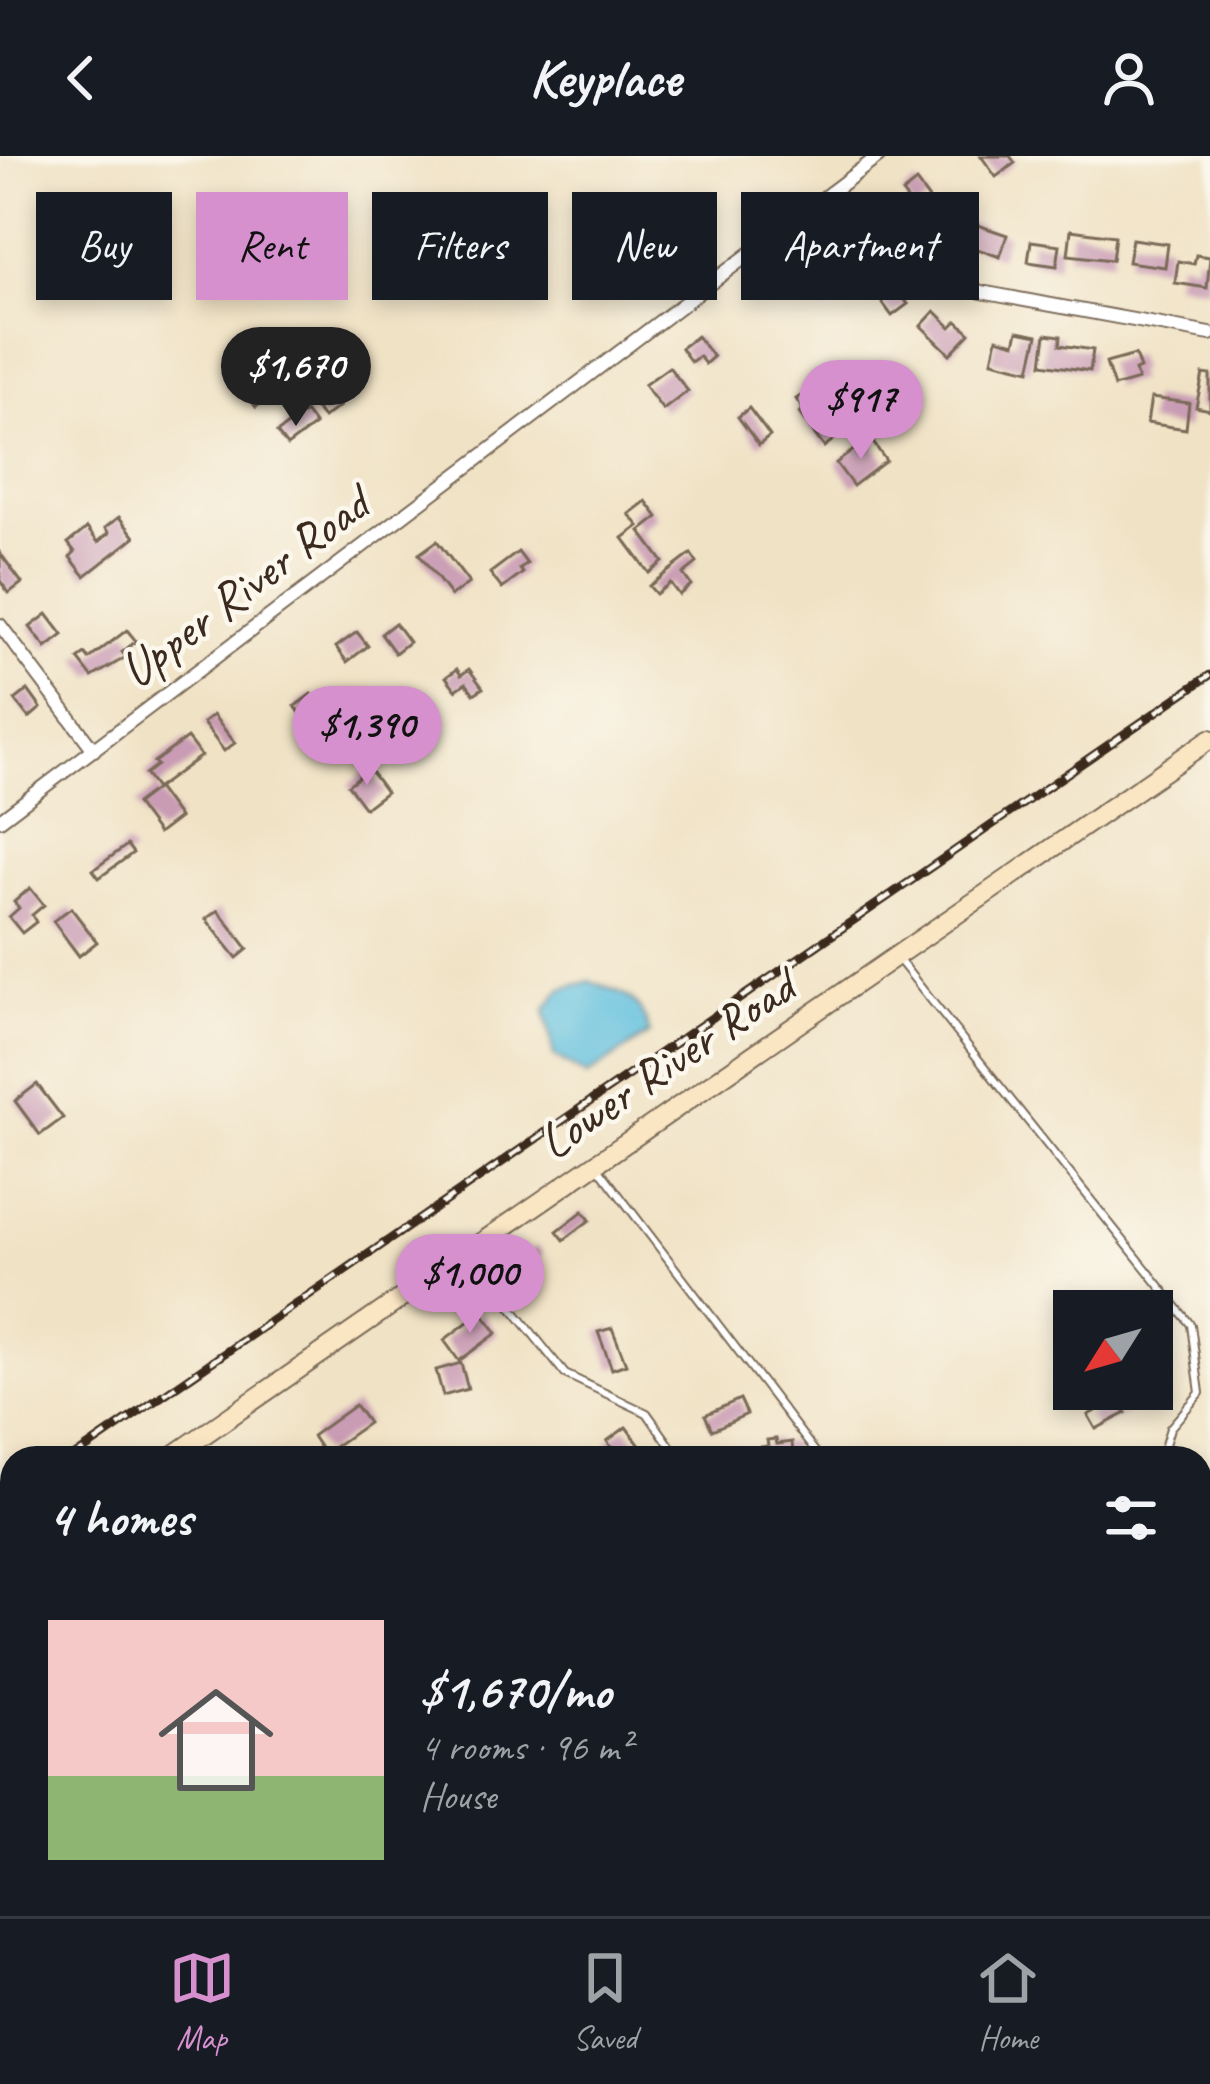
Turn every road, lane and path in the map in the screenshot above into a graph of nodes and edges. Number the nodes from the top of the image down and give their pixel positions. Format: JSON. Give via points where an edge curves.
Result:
{"nodes":[{"id":1,"x":879,"y":156,"type":"edge"},
{"id":2,"x":831,"y":192,"type":"edge"},
{"id":3,"x":741,"y":260,"type":"edge"},
{"id":4,"x":979,"y":291,"type":"edge"},
{"id":5,"x":1210,"y":334,"type":"edge"},
{"id":6,"x":0,"y":625,"type":"edge"},
{"id":7,"x":1210,"y":740,"type":"edge"},
{"id":8,"x":94,"y":750,"type":"junction"},
{"id":9,"x":0,"y":820,"type":"edge"},
{"id":10,"x":897,"y":958,"type":"junction"},
{"id":11,"x":595,"y":1163,"type":"junction"},
{"id":12,"x":466,"y":1251,"type":"junction"},
{"id":13,"x":187,"y":1446,"type":"edge"},
{"id":14,"x":670,"y":1446,"type":"edge"},
{"id":15,"x":811,"y":1446,"type":"edge"},
{"id":16,"x":1165,"y":1446,"type":"edge"}],
"edges":[{"from":1,"to":2,"type":"street","name":"Upper River Road"},
{"from":3,"to":8,"type":"street","name":"Upper River Road"},
{"from":4,"to":5,"type":"street"},
{"from":6,"to":8,"type":"street"},
{"from":7,"to":10,"type":"street","name":"Lower River Road"},
{"from":8,"to":9,"type":"street","name":"Upper River Road"},
{"from":10,"to":11,"type":"street","name":"Lower River Road"},
{"from":10,"to":16,"type":"lane","via":[[1191,1325],[1200,1393]]},
{"from":11,"to":12,"type":"street","name":"Lower River Road"},
{"from":11,"to":15,"type":"lane"},
{"from":12,"to":13,"type":"street","name":"Lower River Road"},
{"from":12,"to":14,"type":"lane","via":[[565,1374],[647,1413]]}]}
